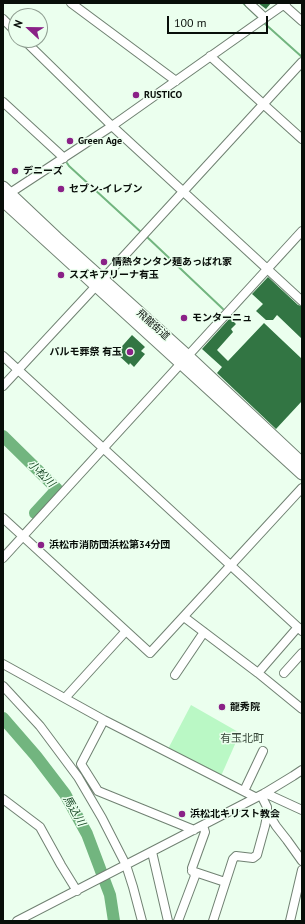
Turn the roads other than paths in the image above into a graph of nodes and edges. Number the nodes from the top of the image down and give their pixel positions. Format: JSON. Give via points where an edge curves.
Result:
{"nodes":[{"id":1,"x":71,"y":3,"type":"edge"},
{"id":2,"x":249,"y":3,"type":"edge"},
{"id":3,"x":285,"y":4,"type":"edge"},
{"id":4,"x":262,"y":20,"type":"junction"},
{"id":5,"x":302,"y":21,"type":"edge"},
{"id":6,"x":32,"y":48,"type":"edge"},
{"id":7,"x":210,"y":56,"type":"junction"},
{"id":8,"x":302,"y":62,"type":"edge"},
{"id":9,"x":176,"y":81,"type":"junction"},
{"id":10,"x":3,"y":102,"type":"edge"},
{"id":11,"x":264,"y":103,"type":"junction"},
{"id":12,"x":112,"y":126,"type":"junction"},
{"id":13,"x":302,"y":139,"type":"edge"},
{"id":14,"x":64,"y":158,"type":"junction"},
{"id":15,"x":183,"y":191,"type":"junction"},
{"id":16,"x":5,"y":194,"type":"edge"},
{"id":17,"x":302,"y":231,"type":"edge"},
{"id":18,"x":267,"y":269,"type":"junction"},
{"id":19,"x":99,"y":283,"type":"junction"},
{"id":20,"x":302,"y":301,"type":"edge"},
{"id":21,"x":3,"y":356,"type":"edge"},
{"id":22,"x":184,"y":360,"type":"junction"},
{"id":23,"x":18,"y":370,"type":"junction"},
{"id":24,"x":3,"y":386,"type":"edge"},
{"id":25,"x":103,"y":448,"type":"junction"},
{"id":26,"x":302,"y":463,"type":"edge"},
{"id":27,"x":302,"y":474,"type":"edge"},
{"id":28,"x":302,"y":488,"type":"edge"},
{"id":29,"x":3,"y":518,"type":"edge"},
{"id":30,"x":23,"y":536,"type":"junction"},
{"id":31,"x":3,"y":558,"type":"edge"},
{"id":32,"x":230,"y":566,"type":"junction"},
{"id":33,"x":184,"y":617,"type":"junction"},
{"id":34,"x":300,"y":629,"type":"edge"},
{"id":35,"x":126,"y":631,"type":"junction"},
{"id":36,"x":204,"y":632,"type":"junction"},
{"id":37,"x":302,"y":653,"type":"edge"},
{"id":38,"x":3,"y":664,"type":"edge"},
{"id":39,"x":258,"y":673,"type":"junction"},
{"id":40,"x":284,"y":673,"type":"dead end"},
{"id":41,"x":176,"y":675,"type":"dead end"},
{"id":42,"x":3,"y":686,"type":"edge"},
{"id":43,"x":65,"y":698,"type":"junction"},
{"id":44,"x":302,"y":709,"type":"edge"},
{"id":45,"x":104,"y":720,"type":"junction"},
{"id":46,"x":263,"y":751,"type":"dead end"},
{"id":47,"x":302,"y":770,"type":"edge"},
{"id":48,"x":244,"y":791,"type":"junction"},
{"id":49,"x":260,"y":795,"type":"junction"},
{"id":50,"x":3,"y":799,"type":"edge"},
{"id":51,"x":302,"y":810,"type":"edge"},
{"id":52,"x":267,"y":814,"type":"junction"},
{"id":53,"x":203,"y":825,"type":"junction"},
{"id":54,"x":194,"y":830,"type":"junction"},
{"id":55,"x":152,"y":852,"type":"junction"},
{"id":56,"x":302,"y":861,"type":"edge"},
{"id":57,"x":126,"y":865,"type":"junction"},
{"id":58,"x":192,"y":871,"type":"junction"},
{"id":59,"x":302,"y":872,"type":"edge"},
{"id":60,"x":225,"y":882,"type":"junction"},
{"id":61,"x":79,"y":890,"type":"junction"},
{"id":62,"x":17,"y":921,"type":"edge"},
{"id":63,"x":142,"y":921,"type":"edge"},
{"id":64,"x":168,"y":921,"type":"edge"},
{"id":65,"x":178,"y":921,"type":"edge"},
{"id":66,"x":213,"y":921,"type":"edge"},
{"id":67,"x":290,"y":921,"type":"edge"}],
"edges":[{"from":1,"to":9,"type":"street"},
{"from":2,"to":4,"type":"street"},
{"from":3,"to":4,"type":"street"},
{"from":3,"to":5,"type":"street"},
{"from":4,"to":7,"type":"street"},
{"from":6,"to":12,"type":"street"},
{"from":7,"to":9,"type":"street"},
{"from":7,"to":11,"type":"street"},
{"from":8,"to":11,"type":"street"},
{"from":9,"to":12,"type":"street"},
{"from":10,"to":14,"type":"street"},
{"from":11,"to":13,"type":"street"},
{"from":11,"to":15,"type":"street"},
{"from":12,"to":14,"type":"street"},
{"from":12,"to":15,"type":"street"},
{"from":14,"to":16,"type":"street"},
{"from":15,"to":18,"type":"street"},
{"from":15,"to":19,"type":"street"},
{"from":16,"to":19,"type":"highway","name":"飛龍街道"},
{"from":17,"to":18,"type":"street"},
{"from":18,"to":20,"type":"street"},
{"from":18,"to":22,"type":"street"},
{"from":19,"to":22,"type":"highway","name":"飛龍街道"},
{"from":19,"to":23,"type":"street"},
{"from":21,"to":23,"type":"street"},
{"from":22,"to":25,"type":"street"},
{"from":22,"to":26,"type":"highway","name":"飛龍街道"},
{"from":22,"to":27,"type":"highway","name":"飛龍街道"},
{"from":23,"to":24,"type":"street"},
{"from":23,"to":25,"type":"street"},
{"from":25,"to":30,"type":"street"},
{"from":25,"to":32,"type":"street"},
{"from":28,"to":32,"type":"street"},
{"from":29,"to":30,"type":"street"},
{"from":30,"to":31,"type":"street"},
{"from":30,"to":35,"type":"street"},
{"from":32,"to":33,"type":"street"},
{"from":32,"to":34,"type":"street"},
{"from":33,"to":35,"type":"street","via":[[150,653]]},
{"from":33,"to":36,"type":"street"},
{"from":34,"to":39,"type":"street"},
{"from":35,"to":43,"type":"street"},
{"from":36,"to":39,"type":"street"},
{"from":36,"to":41,"type":"street"},
{"from":37,"to":40,"type":"street"},
{"from":38,"to":43,"type":"street"},
{"from":39,"to":44,"type":"street"},
{"from":42,"to":57,"type":"street","via":[[40,726],[78,777]]},
{"from":43,"to":45,"type":"street"},
{"from":45,"to":48,"type":"street"},
{"from":45,"to":54,"type":"street","via":[[81,764],[98,791]]},
{"from":46,"to":48,"type":"street"},
{"from":47,"to":49,"type":"street"},
{"from":48,"to":49,"type":"street"},
{"from":49,"to":51,"type":"street"},
{"from":49,"to":52,"type":"street"},
{"from":49,"to":53,"type":"street"},
{"from":50,"to":61,"type":"street","via":[[40,827],[61,865]]},
{"from":52,"to":56,"type":"street"},
{"from":52,"to":60,"type":"street","via":[[257,855],[254,858],[235,856]]},
{"from":53,"to":54,"type":"street"},
{"from":53,"to":58,"type":"street","via":[[204,832]]},
{"from":54,"to":55,"type":"street"},
{"from":55,"to":57,"type":"street"},
{"from":55,"to":64,"type":"street"},
{"from":57,"to":61,"type":"street"},
{"from":57,"to":63,"type":"street"},
{"from":58,"to":60,"type":"street"},
{"from":58,"to":65,"type":"street","via":[[195,876]]},
{"from":59,"to":67,"type":"street"},
{"from":60,"to":66,"type":"street"},
{"from":61,"to":62,"type":"street"}]}
